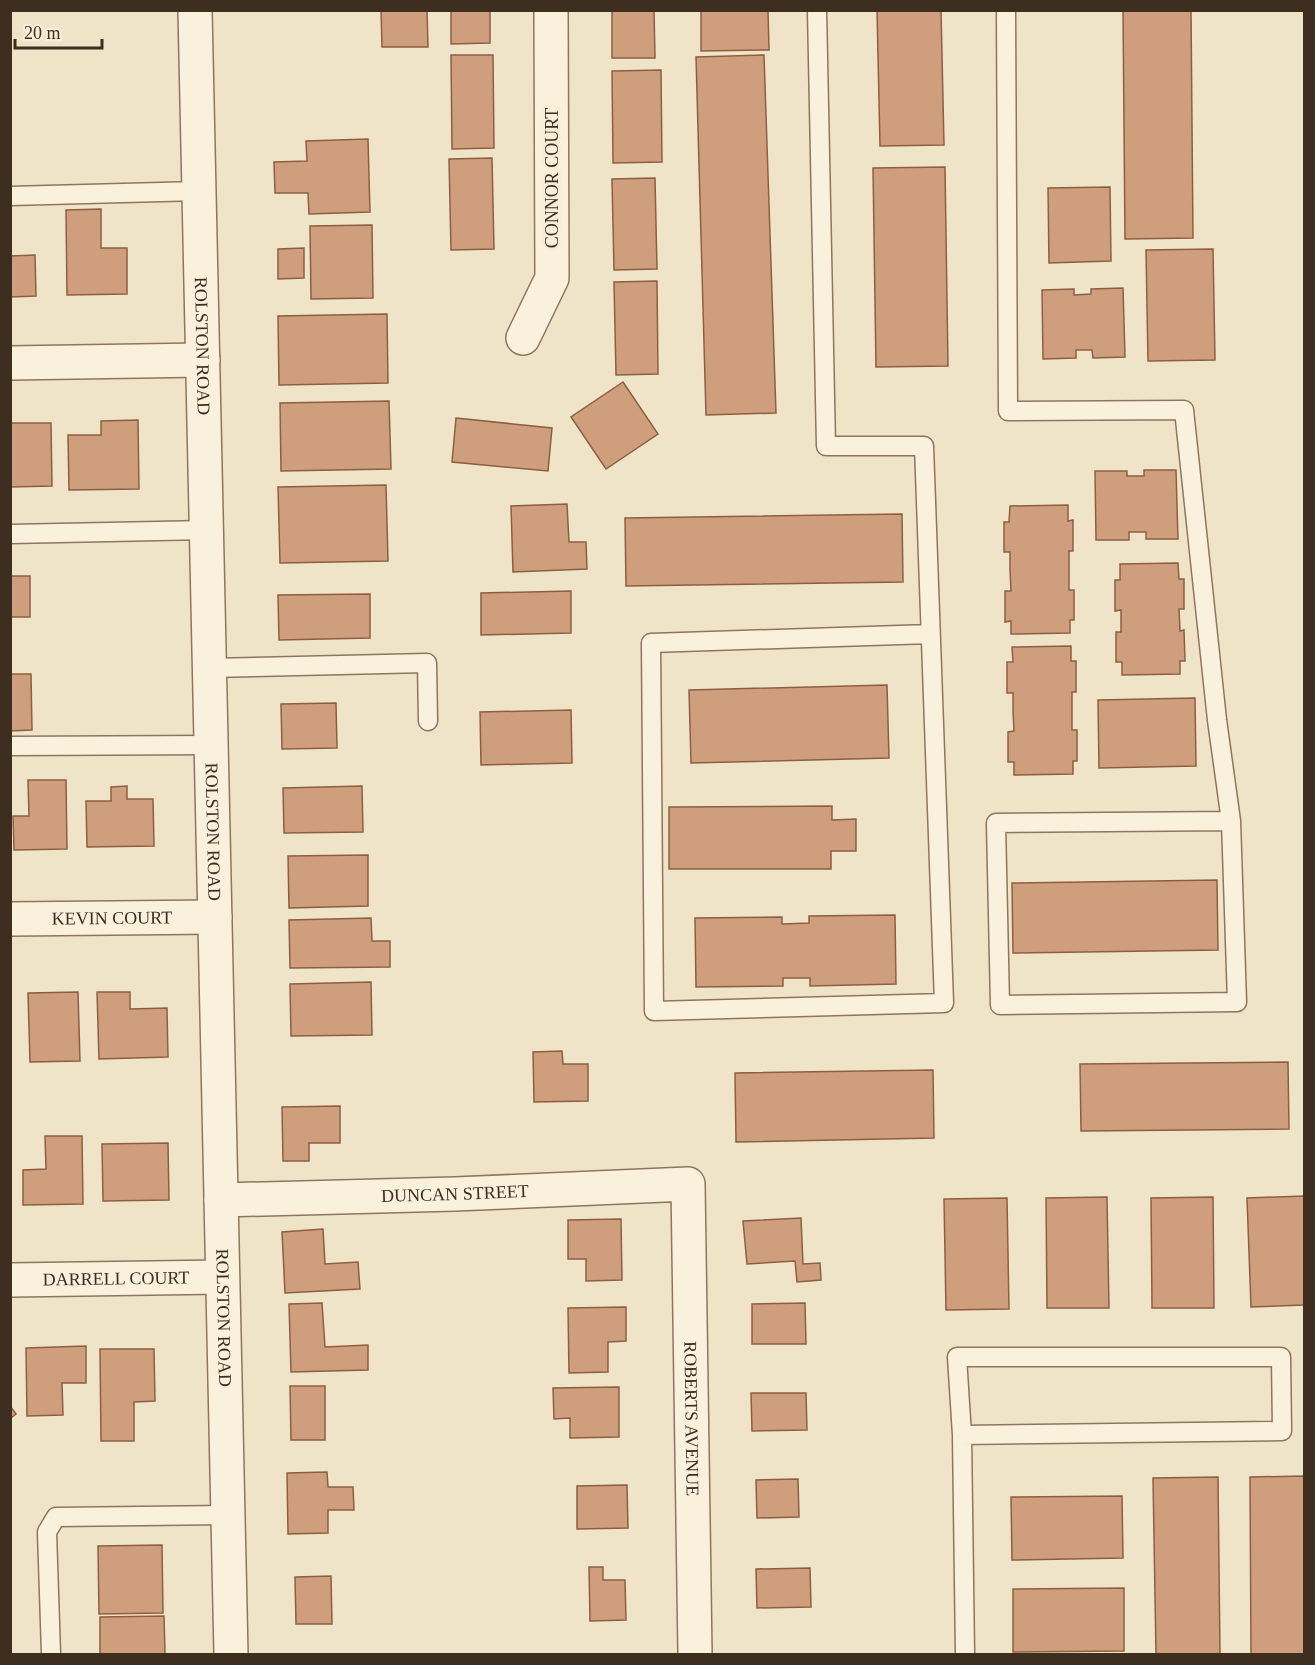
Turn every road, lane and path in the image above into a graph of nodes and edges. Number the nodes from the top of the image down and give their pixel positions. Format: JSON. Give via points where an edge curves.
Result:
{"nodes":[{"id":1,"x":195,"y":10,"type":"edge"},
{"id":2,"x":551,"y":10,"type":"edge"},
{"id":3,"x":817,"y":10,"type":"edge"},
{"id":4,"x":1006,"y":10,"type":"edge"},
{"id":5,"x":199,"y":191,"type":"junction"},
{"id":6,"x":10,"y":196,"type":"edge"},
{"id":7,"x":523,"y":338,"type":"dead end"},
{"id":8,"x":203,"y":360,"type":"junction"},
{"id":9,"x":10,"y":363,"type":"edge"},
{"id":10,"x":207,"y":530,"type":"junction"},
{"id":11,"x":10,"y":534,"type":"edge"},
{"id":12,"x":930,"y":634,"type":"junction"},
{"id":13,"x":209,"y":668,"type":"junction"},
{"id":14,"x":428,"y":720,"type":"dead end"},
{"id":15,"x":211,"y":745,"type":"junction"},
{"id":16,"x":10,"y":746,"type":"edge"},
{"id":17,"x":1231,"y":821,"type":"junction"},
{"id":18,"x":214,"y":917,"type":"junction"},
{"id":19,"x":10,"y":919,"type":"edge"},
{"id":20,"x":688,"y":1184,"type":"joint"},
{"id":21,"x":221,"y":1200,"type":"junction"},
{"id":22,"x":222,"y":1277,"type":"junction"},
{"id":23,"x":10,"y":1280,"type":"edge"},
{"id":24,"x":962,"y":1435,"type":"junction"},
{"id":25,"x":227,"y":1515,"type":"junction"},
{"id":26,"x":51,"y":1654,"type":"edge"},
{"id":27,"x":231,"y":1654,"type":"edge"},
{"id":28,"x":695,"y":1654,"type":"edge"},
{"id":29,"x":965,"y":1654,"type":"edge"}],
"edges":[{"from":1,"to":5,"type":"street","name":"ROLSTON ROAD"},
{"from":2,"to":7,"type":"street","name":"CONNOR COURT","via":[[552,278]]},
{"from":3,"to":12,"type":"lane","via":[[826,446],[924,446]]},
{"from":4,"to":17,"type":"lane","via":[[1008,411],[1184,411]]},
{"from":5,"to":6,"type":"lane"},
{"from":5,"to":8,"type":"street","name":"ROLSTON ROAD"},
{"from":8,"to":9,"type":"street"},
{"from":8,"to":10,"type":"street","name":"ROLSTON ROAD"},
{"from":10,"to":11,"type":"lane"},
{"from":10,"to":13,"type":"street","name":"ROLSTON ROAD"},
{"from":12,"to":12,"type":"lane","via":[[944,1002],[654,1011],[651,643]]},
{"from":13,"to":14,"type":"lane","via":[[428,663]]},
{"from":13,"to":15,"type":"street","name":"ROLSTON ROAD"},
{"from":15,"to":16,"type":"lane"},
{"from":15,"to":18,"type":"street","name":"ROLSTON ROAD"},
{"from":17,"to":17,"type":"lane","via":[[996,823],[1000,1005],[1237,1002]]},
{"from":18,"to":19,"type":"street","name":"KEVIN COURT"},
{"from":18,"to":21,"type":"street","name":"ROLSTON ROAD"},
{"from":20,"to":21,"type":"street","name":"DUNCAN STREET"},
{"from":20,"to":28,"type":"street","name":"ROBERTS AVENUE"},
{"from":21,"to":22,"type":"street","name":"ROLSTON ROAD"},
{"from":22,"to":23,"type":"street","name":"DARRELL COURT"},
{"from":22,"to":25,"type":"street","name":"ROLSTON ROAD"},
{"from":24,"to":24,"type":"lane","via":[[1282,1431],[1281,1357],[957,1357]]},
{"from":24,"to":29,"type":"lane"},
{"from":25,"to":26,"type":"lane","via":[[56,1517],[47,1532]]},
{"from":25,"to":27,"type":"street","name":"ROLSTON ROAD"}]}
